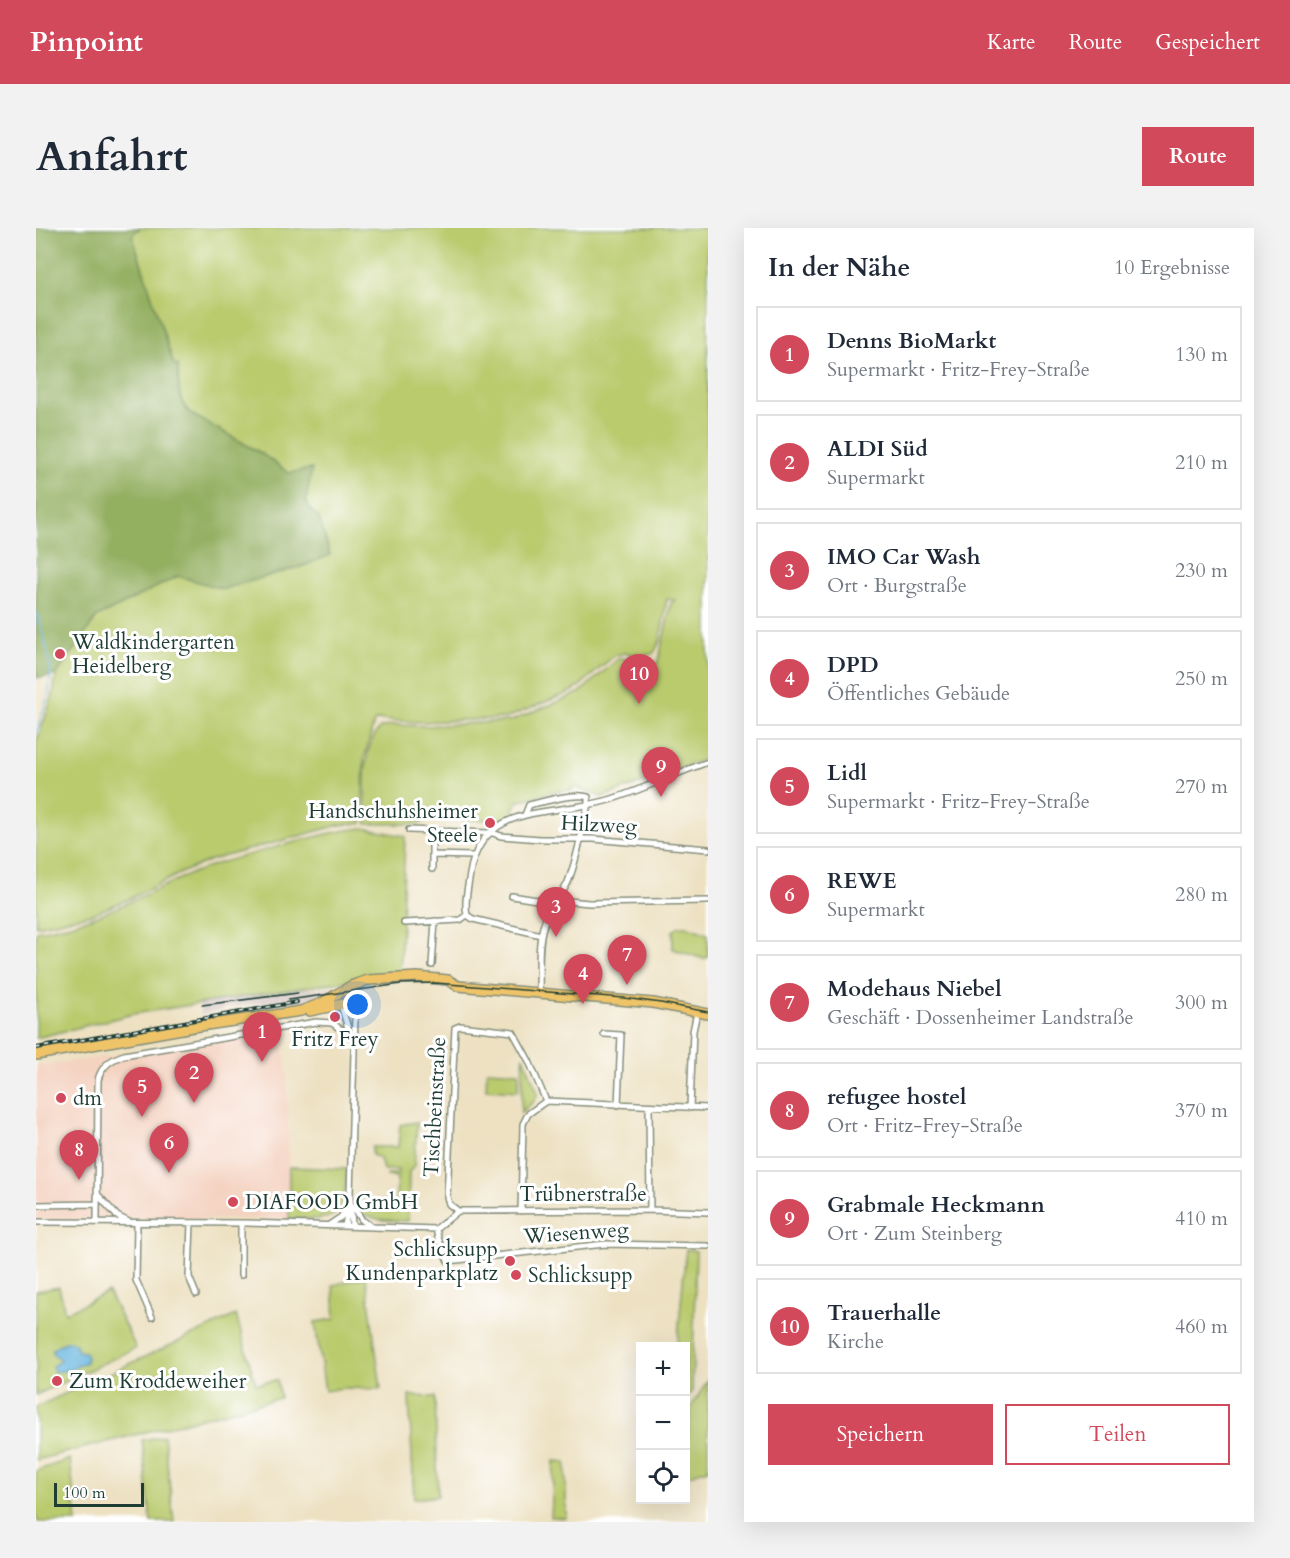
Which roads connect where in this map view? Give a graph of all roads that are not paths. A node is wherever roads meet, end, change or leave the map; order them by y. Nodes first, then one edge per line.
1 (708, 762) edge
2 (588, 804) junction
3 (525, 815) junction
4 (409, 830) dead end
5 (489, 832) junction
6 (432, 838) dead end
7 (580, 840) junction
8 (708, 849) edge
9 (432, 855) junction
10 (473, 856) junction
11 (432, 869) dead end
12 (512, 896) dead end
13 (708, 901) edge
14 (557, 902) junction
15 (467, 915) junction
16 (435, 921) junction
17 (404, 923) dead end
18 (541, 935) junction
19 (432, 964) dead end
20 (376, 979) junction
21 (539, 992) junction
22 (363, 1000) dead end
23 (326, 1001) junction
24 (344, 1005) junction
25 (301, 1011) junction
26 (708, 1014) edge
27 (355, 1016) junction
28 (696, 1017) dead end
29 (332, 1023) junction
30 (604, 1034) dead end
31 (350, 1036) junction
32 (353, 1052) junction
33 (36, 1055) edge
34 (546, 1101) junction
35 (618, 1105) junction
36 (648, 1107) junction
37 (690, 1108) junction
38 (708, 1108) edge
39 (97, 1194) junction
40 (97, 1204) junction
41 (36, 1205) edge
42 (350, 1205) junction
43 (650, 1210) junction
44 (458, 1211) junction
45 (521, 1211) junction
46 (708, 1212) edge
47 (36, 1222) edge
48 (97, 1222) junction
49 (133, 1222) junction
50 (191, 1223) junction
51 (241, 1223) junction
52 (329, 1225) junction
53 (348, 1226) junction
54 (372, 1227) junction
55 (436, 1229) junction
56 (708, 1246) edge
57 (242, 1275) dead end
58 (195, 1294) dead end
59 (152, 1317) dead end

1 - 2 street
2 - 3 street
2 - 3 street
2 - 7 street
3 - 5 street
4 - 5 street, Hilzweg
5 - 7 street, Hilzweg
5 - 10 street
6 - 9 street
7 - 8 street, Hilzweg
7 - 14 street
9 - 10 street
9 - 11 street
10 - 15 street
12 - 14 street
13 - 14 street
14 - 18 street
15 - 16 street
15 - 18 street
16 - 17 street
16 - 19 street
18 - 21 street
20 - 21 main road
20 - 23 main road
20 - 24 main road
21 - 26 main road
22 - 27 street
23 - 24 street
23 - 25 main road
24 - 25 main road
24 - 27 street
24 - 29 street
24 - 31 street
25 - 33 main road
27 - 32 street
28 - 37 street
29 - 31 street
29 - 39 street
30 - 35 street
31 - 32 street
32 - 42 street
34 - 35 street
34 - 44 street, Tischbeinstraße
34 - 45 street
35 - 36 street
36 - 37 street
36 - 43 street
37 - 38 street
39 - 40 street
39 - 49 street
40 - 41 street
40 - 48 street
42 - 52 street
42 - 53 street
42 - 54 street
43 - 45 street, Trübnerstraße
43 - 46 street, Trübnerstraße
44 - 45 street, Trübnerstraße
44 - 55 street
47 - 48 street
48 - 49 street
49 - 50 street
49 - 59 street
50 - 51 street
50 - 58 street
51 - 52 street
51 - 57 street
52 - 53 street
53 - 54 street
54 - 55 street
55 - 56 street, Wiesenweg

